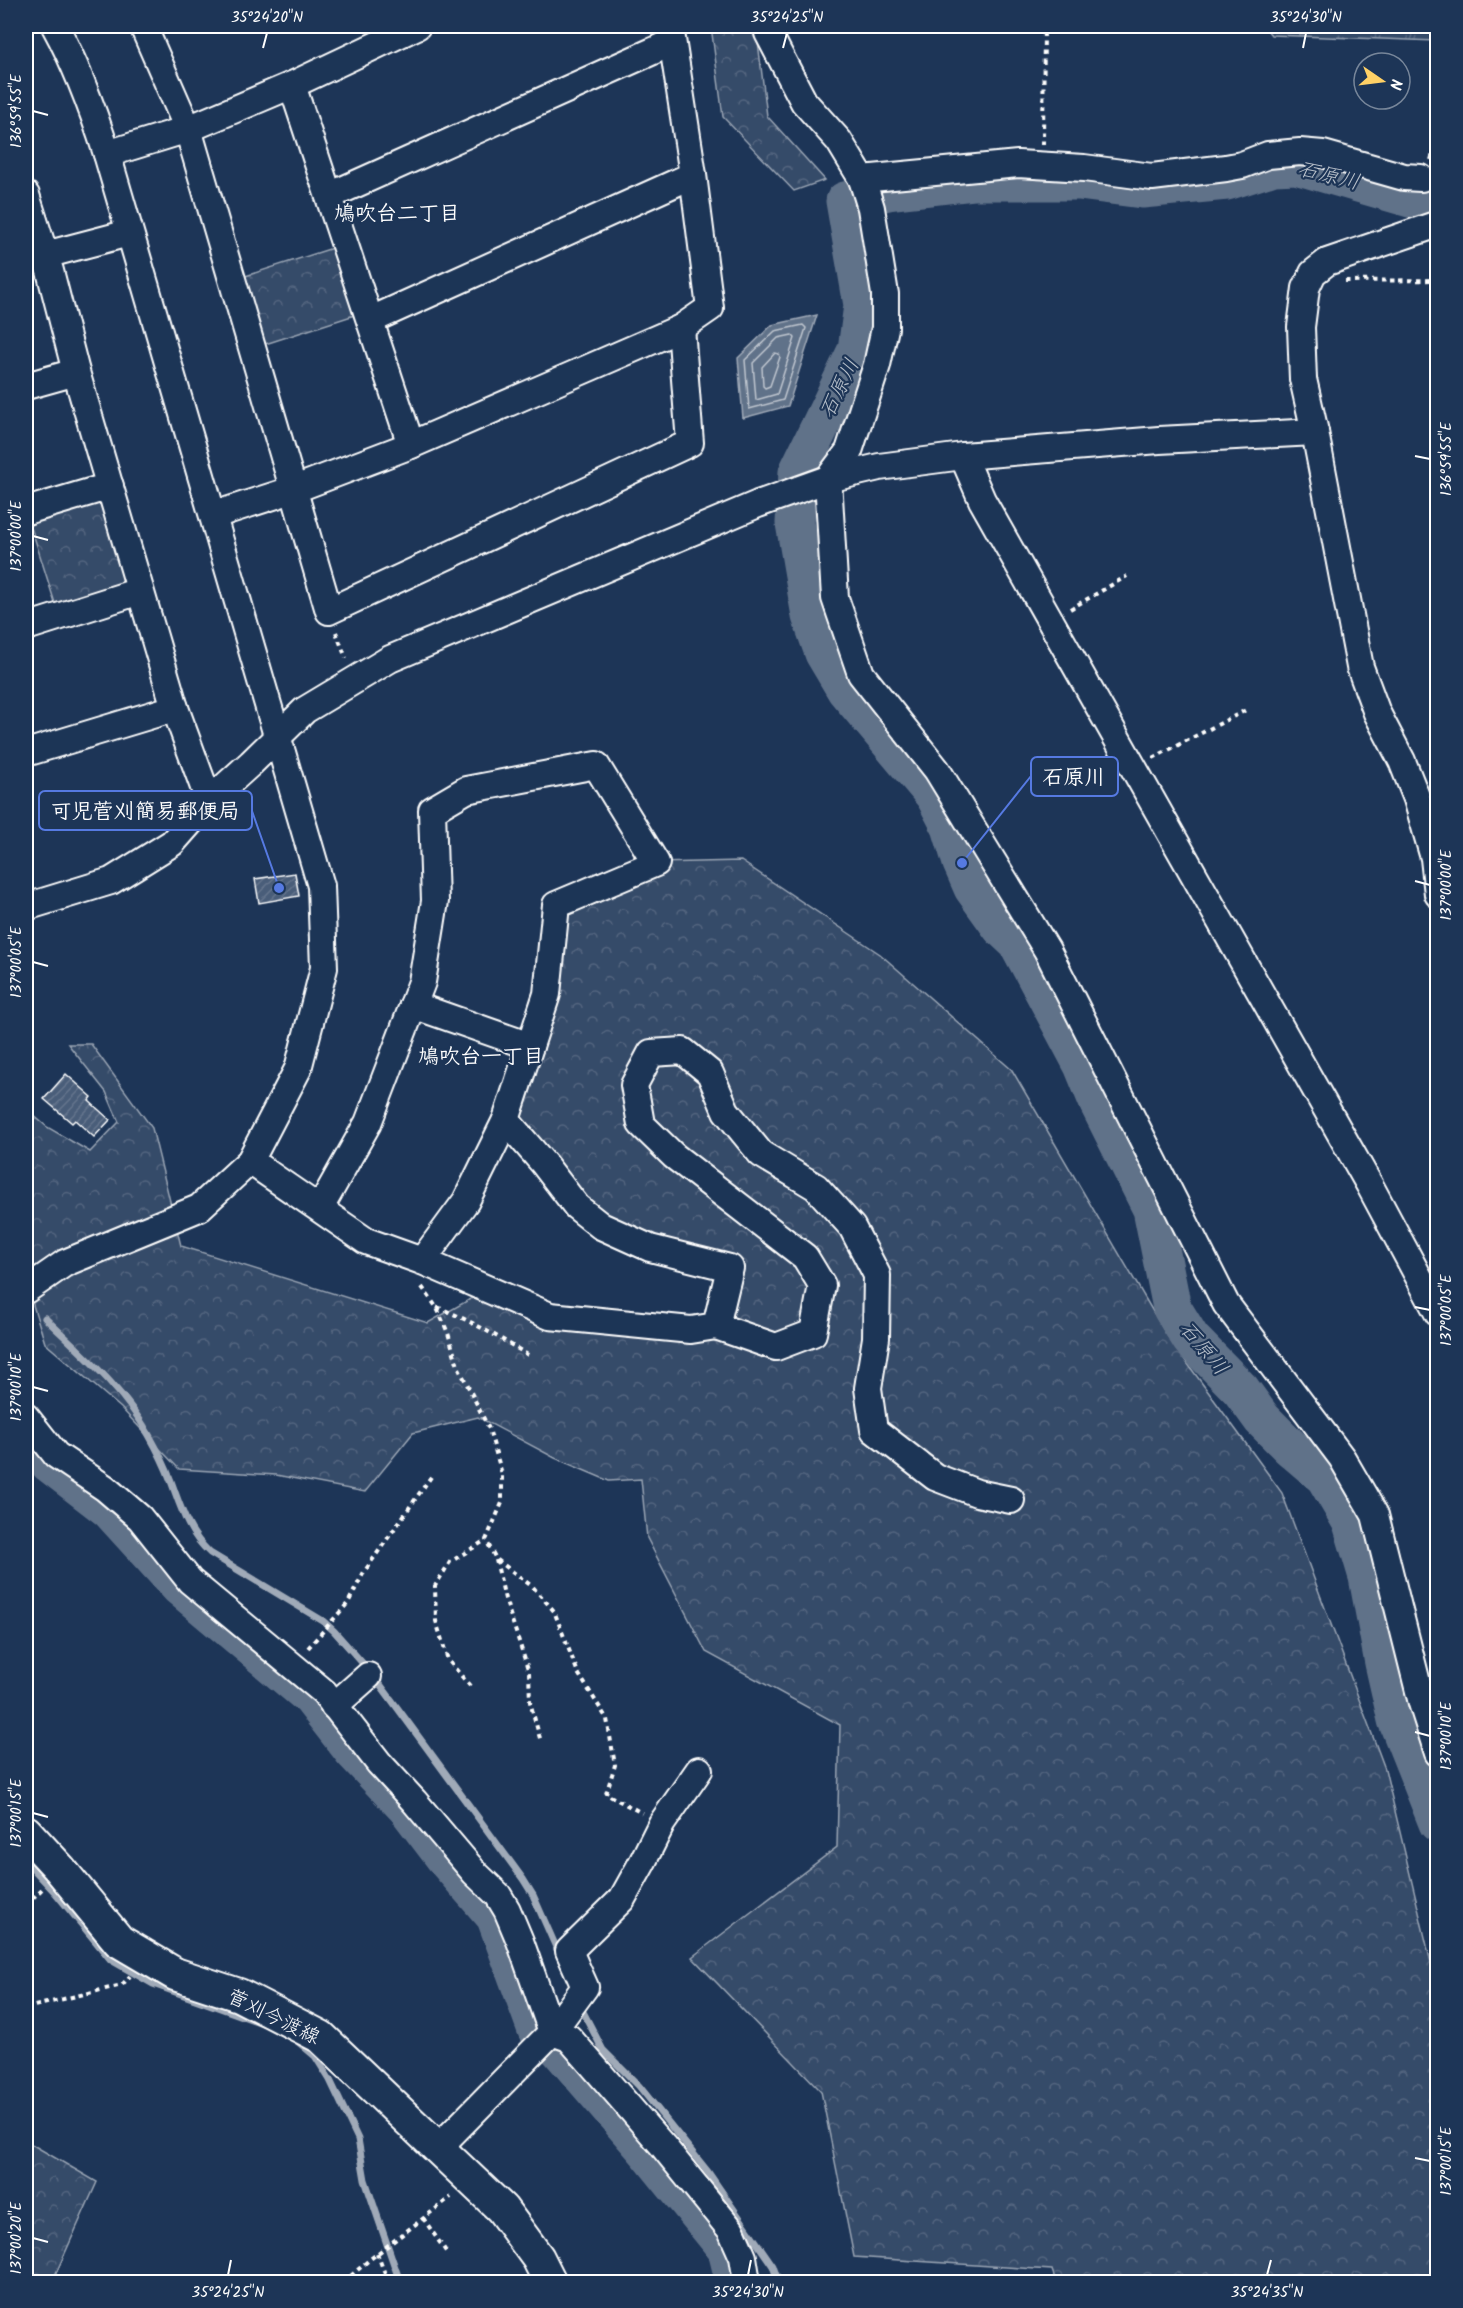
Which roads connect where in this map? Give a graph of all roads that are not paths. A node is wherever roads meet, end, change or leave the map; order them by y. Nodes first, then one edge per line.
1 (55, 26) edge
2 (143, 26) edge
3 (417, 26) edge
4 (768, 26) edge
5 (671, 34) edge
6 (292, 85) junction
7 (188, 129) junction
8 (107, 154) junction
9 (693, 175) junction
10 (862, 178) junction
11 (1421, 178) dead end
12 (26, 195) edge
13 (329, 196) junction
14 (1437, 224) edge
15 (129, 233) junction
16 (34, 257) edge
17 (371, 320) junction
18 (681, 328) junction
19 (76, 372) junction
20 (26, 386) edge
21 (1315, 432) junction
22 (411, 446) junction
23 (963, 456) junction
24 (828, 479) junction
25 (110, 486) junction
26 (295, 489) junction
27 (26, 511) edge
28 (214, 515) junction
29 (140, 591) junction
30 (26, 627) edge
31 (175, 708) junction
32 (276, 738) junction
33 (26, 753) edge
34 (209, 801) junction
35 (1437, 894) edge
36 (26, 907) edge
37 (412, 1005) junction
38 (530, 1046) junction
39 (506, 1120) junction
40 (249, 1161) junction
41 (320, 1208) junction
42 (422, 1261) junction
43 (26, 1290) edge
44 (1437, 1313) edge
45 (716, 1326) junction
46 (26, 1417) edge
47 (1011, 1500) dead end
48 (368, 1676) dead end
49 (334, 1706) junction
50 (1437, 1753) edge
51 (699, 1770) dead end
52 (26, 1832) edge
53 (552, 2032) junction
54 (437, 2149) junction
55 (550, 2283) edge
56 (747, 2283) edge

1 - 8 street
2 - 7 street
3 - 6 street
4 - 10 street
5 - 9 street
5 - 13 street
6 - 7 street
6 - 13 street
7 - 8 street
7 - 26 street
8 - 15 street
9 - 17 street
9 - 18 street
10 - 11 street
10 - 24 street
12 - 16 street
13 - 17 street
14 - 21 street
15 - 16 street
15 - 28 street
16 - 19 street
17 - 22 street
18 - 22 street
18 - 26 street
19 - 20 street
19 - 25 street
21 - 23 street
21 - 35 street
22 - 26 street
23 - 24 street
23 - 44 street
24 - 32 street
24 - 50 street
25 - 27 street
25 - 29 street
26 - 28 street
28 - 32 street
29 - 30 street
29 - 31 street
31 - 33 street
31 - 34 street
32 - 34 street
32 - 40 street
34 - 36 street
37 - 38 street
37 - 38 street
37 - 41 street
38 - 39 street
39 - 42 street
39 - 45 street
40 - 41 street
40 - 43 street
41 - 42 street
42 - 45 street
45 - 47 street
46 - 49 street
48 - 49 street
49 - 53 street
51 - 53 street
52 - 54 main road, 菅刈今渡線
53 - 54 street
53 - 56 street
54 - 55 main road, 菅刈今渡線

